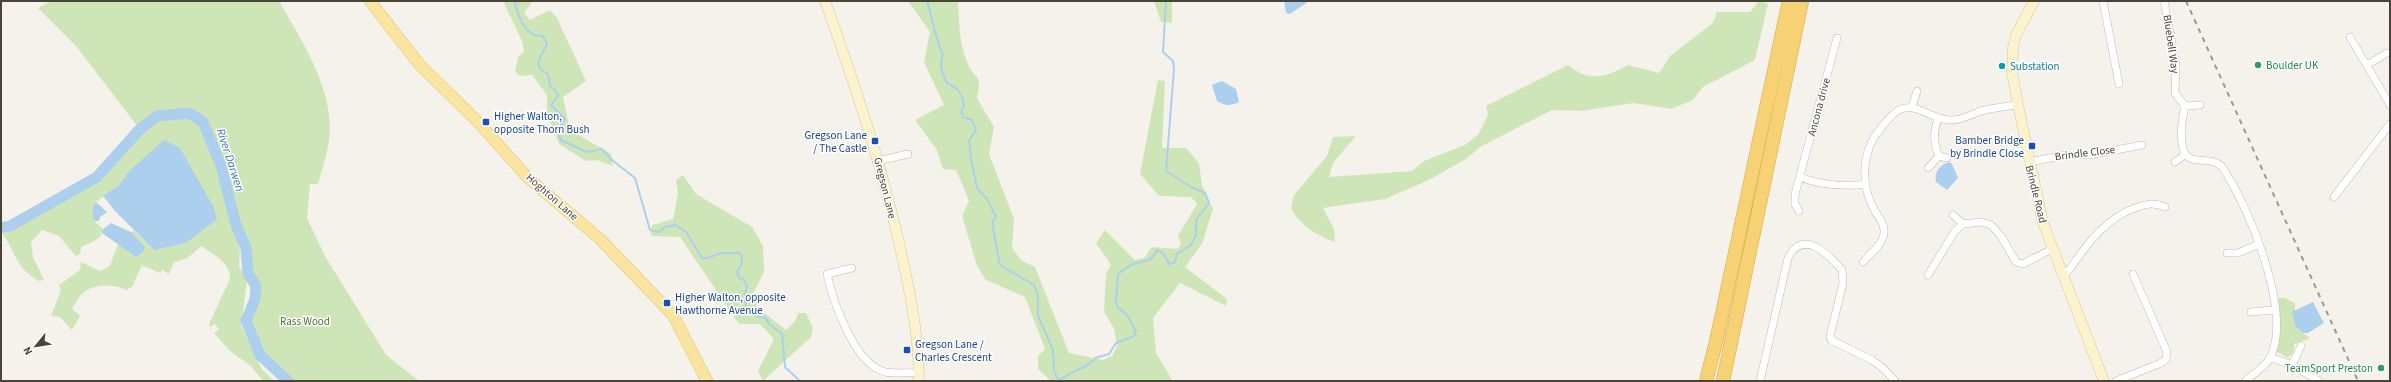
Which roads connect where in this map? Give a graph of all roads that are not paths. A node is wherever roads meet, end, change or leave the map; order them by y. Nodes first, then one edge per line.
1 (370, 1) edge
2 (825, 1) edge
3 (1789, 1) edge
4 (1802, 1) edge
5 (2034, 1) edge
6 (2103, 1) edge
7 (2164, 1) edge
8 (2350, 37) dead end
9 (1837, 38) dead end
10 (2387, 53) dead end
11 (2367, 65) junction
12 (2119, 84) dead end
13 (1917, 91) dead end
14 (2018, 105) junction
15 (2200, 105) dead end
16 (2390, 105) edge
17 (2185, 106) junction
18 (1912, 107) junction
19 (1938, 118) junction
20 (2390, 124) edge
21 (2142, 145) dead end
22 (908, 154) dead end
23 (2185, 155) junction
24 (1939, 156) junction
25 (1947, 158) dead end
26 (878, 161) junction
27 (2028, 162) junction
28 (2175, 162) dead end
29 (1928, 168) dead end
30 (1800, 177) junction
31 (1866, 184) junction
32 (2334, 197) dead end
33 (2165, 207) dead end
34 (1799, 211) dead end
35 (1953, 215) dead end
36 (1963, 224) junction
37 (2259, 244) junction
38 (2052, 249) junction
39 (2227, 253) dead end
40 (1863, 262) dead end
41 (852, 268) dead end
42 (2133, 274) dead end
43 (1928, 275) dead end
44 (2063, 278) junction
45 (2274, 310) junction
46 (2251, 312) dead end
47 (2301, 346) dead end
48 (2270, 357) junction
49 (2292, 365) junction
50 (919, 377) edge
51 (703, 380) edge
52 (1706, 381) edge
53 (1723, 381) edge
54 (1760, 381) edge
55 (1895, 381) edge
56 (2104, 381) edge
57 (2116, 381) edge
58 (2245, 381) edge
59 (2319, 381) edge

1 - 51 main road, Hoghton Lane
2 - 26 street, Gregson Lane
3 - 52 highway
4 - 53 highway
5 - 14 street, Brindle Road
6 - 12 street
7 - 17 street, Bluebell Way
8 - 11 street
9 - 30 street, Ancona drive
10 - 11 street
11 - 16 street
13 - 18 street
14 - 19 street
14 - 27 street, Brindle Road
15 - 17 street
17 - 23 street
18 - 19 street
18 - 31 street
19 - 24 street
20 - 32 street
21 - 27 street, Brindle Close
22 - 26 street
23 - 28 street
23 - 37 street
24 - 25 street
24 - 29 street
26 - 50 street, Gregson Lane
27 - 38 street, Brindle Road
30 - 31 street
30 - 34 street, Ancona drive
31 - 40 street
33 - 44 street
35 - 36 street
36 - 38 street
36 - 43 street
37 - 39 street
37 - 45 street
38 - 44 street, Brindle Road
41 - 50 street
42 - 57 street
44 - 56 street, Brindle Road
45 - 46 street
45 - 48 street
47 - 49 street
48 - 49 street
48 - 58 street
49 - 59 street
54 - 55 street

